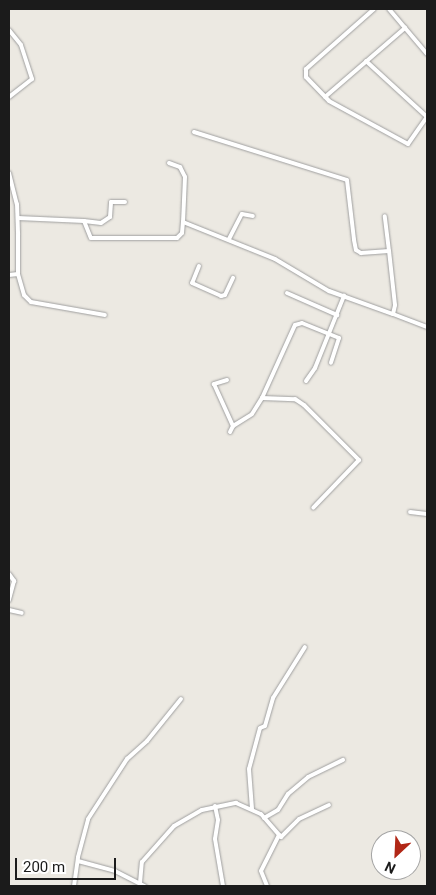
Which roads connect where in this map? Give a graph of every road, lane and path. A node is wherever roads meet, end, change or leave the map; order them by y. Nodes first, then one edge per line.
1 (374, 9) edge
2 (389, 9) edge
3 (405, 28) junction
4 (9, 30) edge
5 (427, 54) edge
6 (366, 61) junction
7 (325, 97) junction
8 (9, 98) edge
9 (427, 116) edge
10 (194, 132) dead end
11 (169, 163) dead end
12 (9, 173) edge
13 (125, 202) dead end
14 (253, 216) dead end
15 (385, 216) dead end
16 (18, 218) junction
17 (84, 221) junction
18 (183, 222) junction
19 (229, 239) junction
20 (389, 251) junction
21 (199, 266) dead end
22 (18, 274) junction
23 (9, 275) edge
24 (233, 278) dead end
25 (287, 294) dead end
26 (344, 296) junction
27 (393, 314) junction
28 (105, 315) dead end
29 (337, 315) junction
30 (427, 327) edge
31 (329, 333) junction
32 (331, 363) dead end
33 (227, 380) dead end
34 (306, 381) dead end
35 (262, 398) junction
36 (233, 426) junction
37 (230, 432) dead end
38 (313, 508) dead end
39 (410, 512) dead end
40 (427, 514) edge
41 (9, 574) edge
42 (9, 600) edge
43 (9, 610) edge
44 (22, 613) dead end
45 (305, 647) dead end
46 (181, 698) dead end
47 (343, 760) dead end
48 (329, 805) dead end
49 (215, 806) junction
50 (252, 809) junction
51 (264, 818) junction
52 (279, 835) junction
53 (78, 861) junction
54 (140, 883) junction
55 (74, 886) edge
56 (145, 886) edge
57 (223, 886) edge
58 (267, 886) edge

1 - 7 street
2 - 3 street
3 - 5 street
3 - 6 street
4 - 8 street
6 - 7 street
6 - 9 street
7 - 9 street
10 - 20 street
11 - 18 street
12 - 16 street
13 - 17 street
14 - 19 street
15 - 20 street
16 - 17 street
16 - 22 street
17 - 18 street
18 - 19 street
19 - 26 street
20 - 27 street
21 - 24 street
22 - 23 street
22 - 28 street
25 - 29 street
26 - 27 street
26 - 29 street
27 - 30 street
29 - 31 street
31 - 32 street
31 - 34 street
31 - 35 street
33 - 36 street
35 - 36 street
35 - 38 street
36 - 37 street
39 - 40 street
41 - 42 street
43 - 44 street
45 - 50 street
46 - 53 street
47 - 51 street
48 - 52 street
49 - 50 street
49 - 54 street
49 - 57 street
50 - 51 street
51 - 52 street
52 - 58 street
53 - 54 street
53 - 55 street
54 - 56 street

